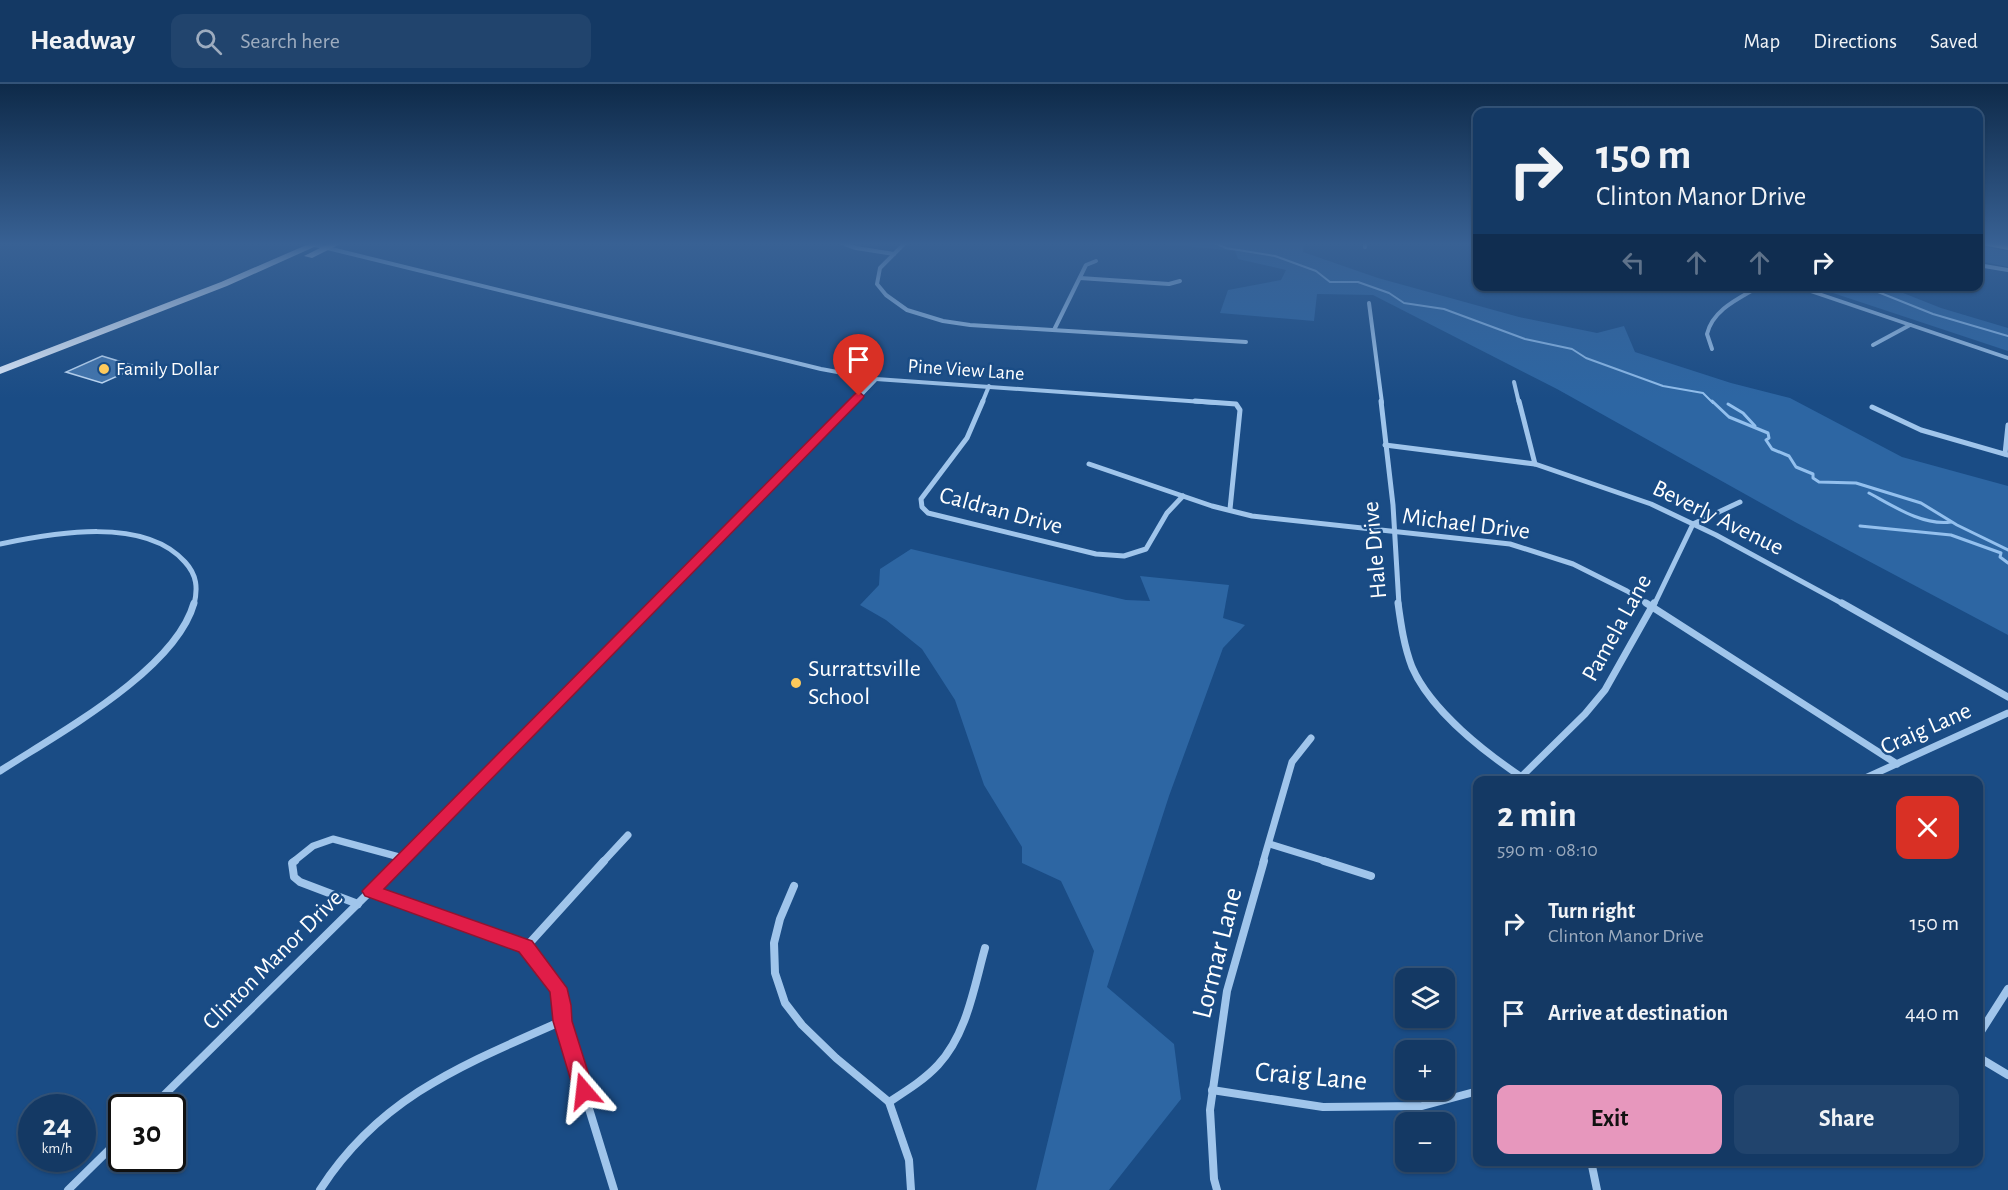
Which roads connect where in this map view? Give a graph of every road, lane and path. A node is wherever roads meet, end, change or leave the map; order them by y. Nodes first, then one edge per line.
1 (197, 295) edge
2 (522, 295) edge
3 (884, 295) edge
4 (1072, 295) edge
5 (1747, 295) edge
6 (1819, 295) edge
7 (1369, 303) dead end
8 (1910, 325) junction
9 (1054, 330) junction
10 (1246, 342) dead end
11 (1873, 345) dead end
12 (1712, 349) dead end
13 (2008, 358) edge
14 (0, 371) edge
15 (876, 379) junction
16 (1514, 382) dead end
17 (989, 386) junction
18 (1872, 407) dead end
19 (2008, 425) edge
20 (1385, 445) junction
21 (2006, 454) edge
22 (1089, 464) dead end
23 (1535, 465) junction
24 (1183, 496) junction
25 (1740, 501) dead end
26 (1230, 509) junction
27 (1693, 524) junction
28 (1395, 533) junction
29 (0, 544) edge
30 (1652, 608) junction
31 (2008, 697) edge
32 (2008, 713) edge
33 (1311, 738) dead end
34 (1898, 764) junction
35 (0, 771) edge
36 (1522, 776) edge
37 (1526, 776) edge
38 (1870, 776) edge
39 (628, 836) dead end
40 (1270, 844) junction
41 (403, 858) junction
42 (1371, 876) dead end
43 (794, 886) dead end
44 (371, 891) junction
45 (358, 904) junction
46 (526, 947) junction
47 (985, 948) dead end
48 (2008, 989) edge
49 (562, 1021) junction
50 (1983, 1030) edge
51 (1983, 1060) edge
52 (2008, 1075) edge
53 (1212, 1090) junction
54 (1473, 1091) edge
55 (165, 1094) edge
56 (889, 1102) junction
57 (108, 1151) edge
58 (1592, 1166) edge
59 (68, 1190) edge
60 (320, 1190) edge
61 (614, 1190) edge
62 (911, 1190) edge
63 (1217, 1190) edge
64 (1597, 1190) edge

1 - 14 main road
2 - 15 street, Pine View Lane
3 - 9 street
4 - 9 street
5 - 12 street
6 - 8 street
7 - 20 street, Hale Drive
8 - 11 street
8 - 13 street
9 - 10 street
15 - 17 street, Pine View Lane
15 - 41 street, Clinton Manor Drive
16 - 23 street
17 - 24 street, Caldran Drive
17 - 26 street, Pine View Lane
18 - 21 street
19 - 21 street
20 - 23 street, Beverly Avenue
20 - 28 street, Hale Drive
22 - 24 street, Michael Drive
23 - 27 street, Beverly Avenue
24 - 26 street, Michael Drive
25 - 27 street
26 - 28 street, Michael Drive
27 - 30 street, Pamela Lane
27 - 31 street, Beverly Avenue
28 - 30 street, Michael Drive
28 - 36 street, Hale Drive
29 - 35 street
30 - 34 street, Michael Drive
30 - 37 street, Pamela Lane
32 - 34 street, Craig Lane
33 - 40 street, Lormar Lane
34 - 38 street, Craig Lane
39 - 46 street
40 - 42 street
40 - 53 street, Lormar Lane
41 - 44 street, Clinton Manor Drive
41 - 45 street
43 - 56 street
44 - 45 street, Clinton Manor Drive
44 - 46 street
45 - 55 street, Clinton Manor Drive
46 - 49 street
47 - 56 street
48 - 50 street
49 - 60 street
49 - 61 street
51 - 52 street
53 - 54 street, Craig Lane
53 - 63 street, Lormar Lane
56 - 62 street
57 - 59 street
58 - 64 street

